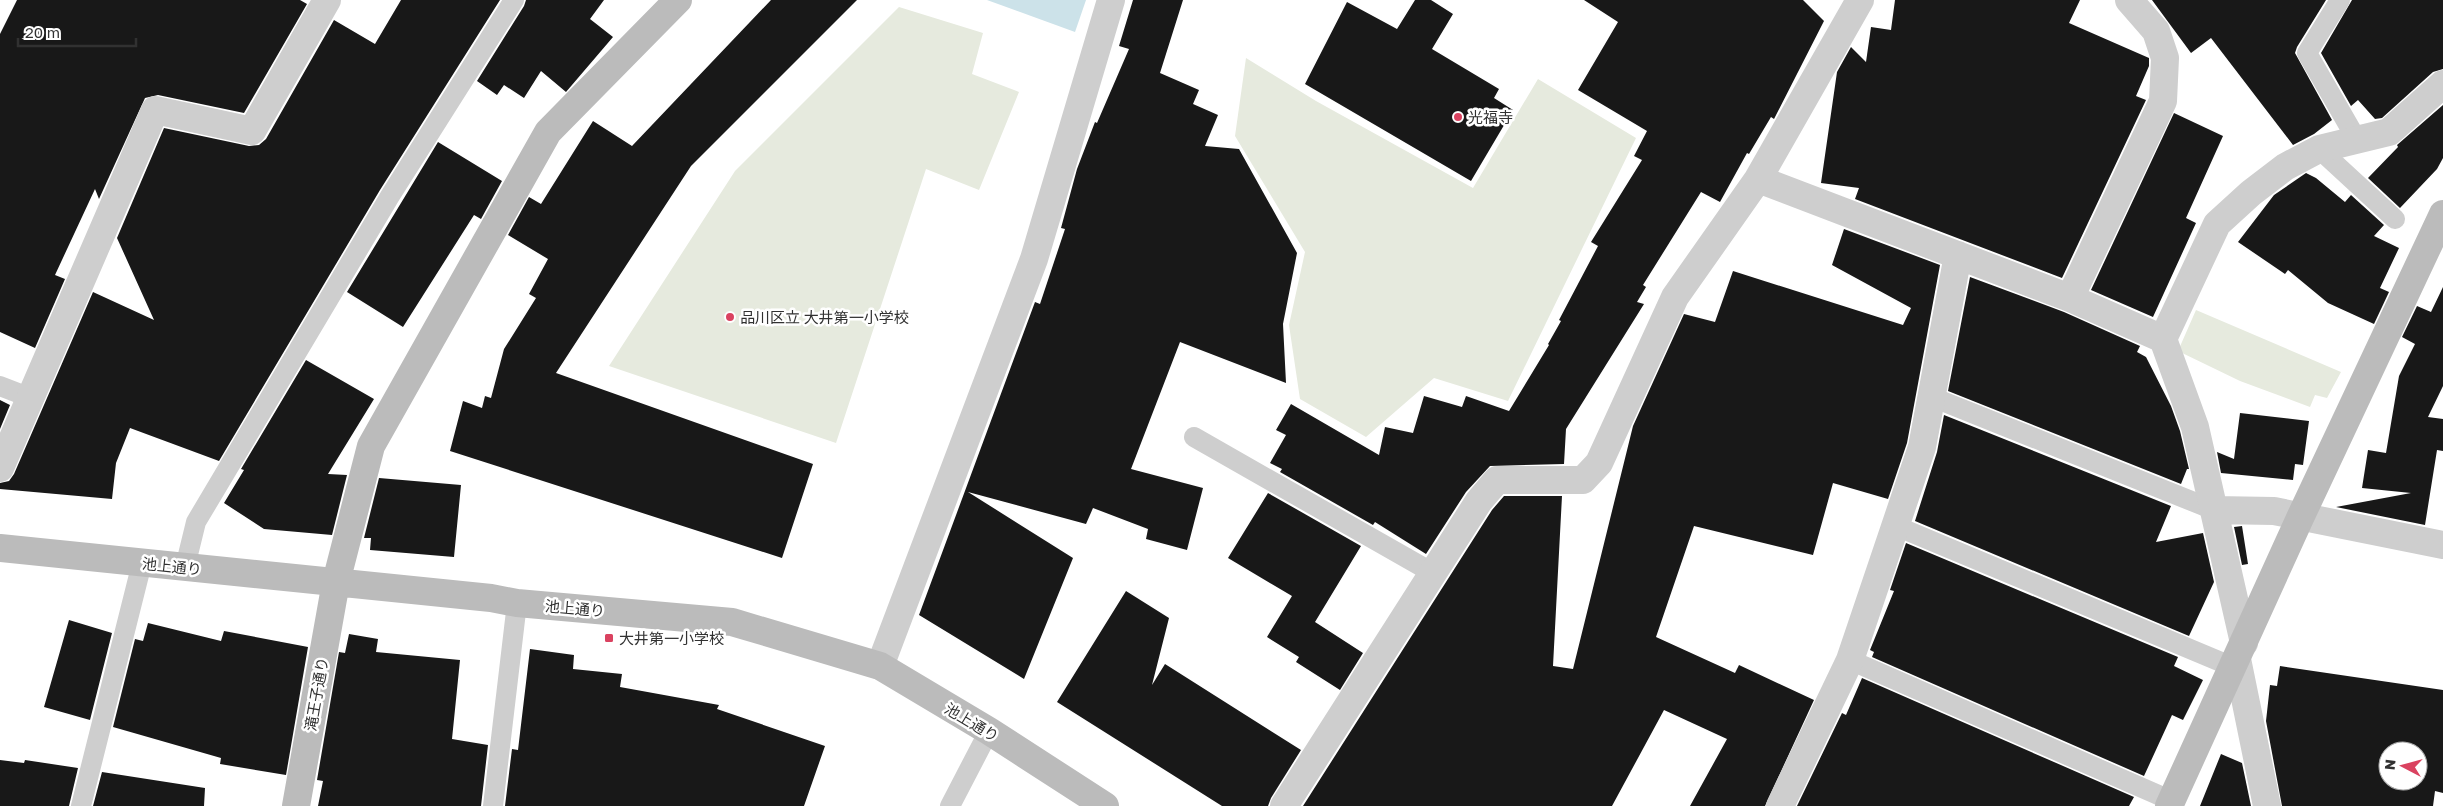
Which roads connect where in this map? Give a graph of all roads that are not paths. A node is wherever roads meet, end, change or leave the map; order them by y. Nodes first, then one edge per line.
1 (327, 0) edge
2 (514, 0) edge
3 (678, 0) edge
4 (1111, 0) edge
5 (2129, 0) edge
6 (2340, 0) edge
7 (1852, 3) edge
8 (2443, 84) edge
9 (2357, 140) junction
10 (2319, 149) junction
11 (1758, 179) junction
12 (2443, 214) edge
13 (2395, 219) dead end
14 (1958, 255) junction
15 (2070, 298) junction
16 (2163, 339) junction
17 (0, 386) edge
18 (1932, 397) junction
19 (31, 398) junction
20 (1194, 438) dead end
21 (0, 468) edge
22 (2214, 510) junction
23 (2300, 518) junction
24 (1896, 526) junction
25 (2443, 545) edge
26 (0, 548) edge
27 (142, 563) junction
28 (185, 567) junction
29 (1433, 573) junction
30 (336, 582) junction
31 (517, 603) junction
32 (2238, 657) junction
33 (1850, 660) junction
34 (880, 666) junction
35 (988, 731) junction
36 (2171, 803) edge
37 (81, 806) edge
38 (296, 806) edge
39 (493, 806) edge
40 (950, 806) edge
41 (1105, 806) edge
42 (1284, 806) edge
43 (1780, 806) edge
44 (2267, 806) edge

1 - 19 street
2 - 28 lane
3 - 30 street, 滝王子通り
4 - 34 street
5 - 15 street
6 - 9 lane
7 - 11 street
8 - 9 street
9 - 10 street
10 - 13 lane
10 - 16 street
11 - 14 street
11 - 29 street
12 - 23 street
14 - 15 street
14 - 18 street
15 - 16 street
16 - 22 street
17 - 19 lane
18 - 22 lane
18 - 24 street
19 - 21 street
20 - 29 lane
22 - 23 street
22 - 32 street
23 - 25 street
23 - 32 street
24 - 32 lane
24 - 33 street
26 - 27 street, 池上通り
27 - 28 street, 池上通り
27 - 37 lane
28 - 30 street, 池上通り
29 - 42 street
30 - 31 street, 池上通り
30 - 38 street, 滝王子通り
31 - 34 street, 池上通り
31 - 39 lane
32 - 36 street
32 - 44 street
33 - 36 lane
33 - 43 street
34 - 35 street, 池上通り
35 - 40 lane
35 - 41 street, 池上通り

